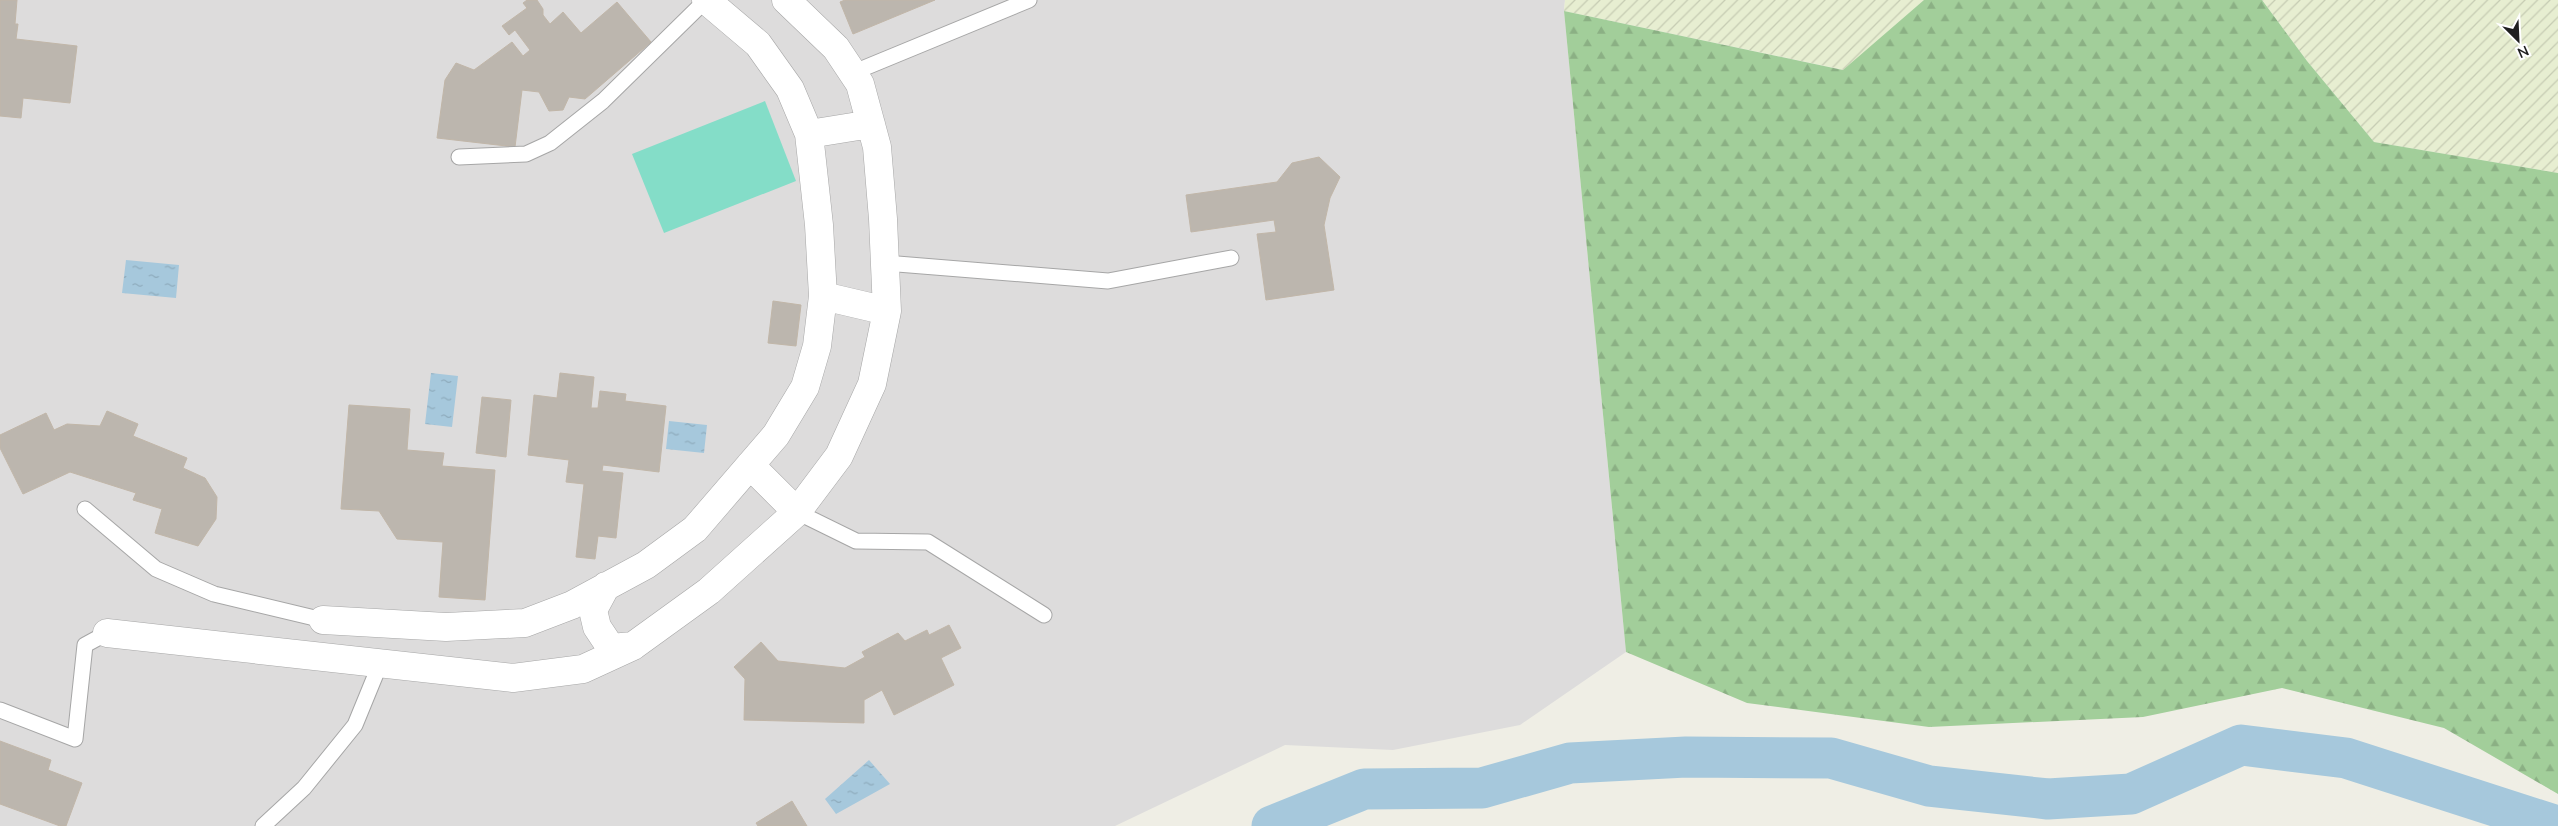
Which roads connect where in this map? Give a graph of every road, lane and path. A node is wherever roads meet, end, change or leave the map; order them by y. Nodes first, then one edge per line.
1 (706, 0) edge
2 (786, 0) edge
3 (1029, 0) edge
4 (852, 73) junction
5 (871, 124) junction
6 (809, 134) junction
7 (459, 157) dead end
8 (1231, 258) dead end
9 (885, 263) junction
10 (823, 296) junction
11 (887, 311) junction
12 (750, 465) junction
13 (85, 509) dead end
14 (797, 512) junction
15 (606, 586) junction
16 (1044, 615) dead end
17 (323, 620) joint
18 (370, 623) junction
19 (107, 633) joint
20 (633, 646) junction
21 (373, 663) junction
22 (0, 710) edge
23 (263, 826) edge

1 - 6 street
1 - 7 lane
2 - 4 street
3 - 4 lane
4 - 5 street
5 - 6 street
5 - 9 street
6 - 10 street
8 - 9 lane
9 - 11 street
10 - 11 street
10 - 12 street
11 - 14 street
12 - 14 street
12 - 15 street
13 - 17 lane
14 - 16 lane
14 - 20 street
15 - 18 street
15 - 20 street
17 - 18 street
18 - 21 street
19 - 21 street
19 - 22 lane
20 - 21 street
21 - 23 lane

